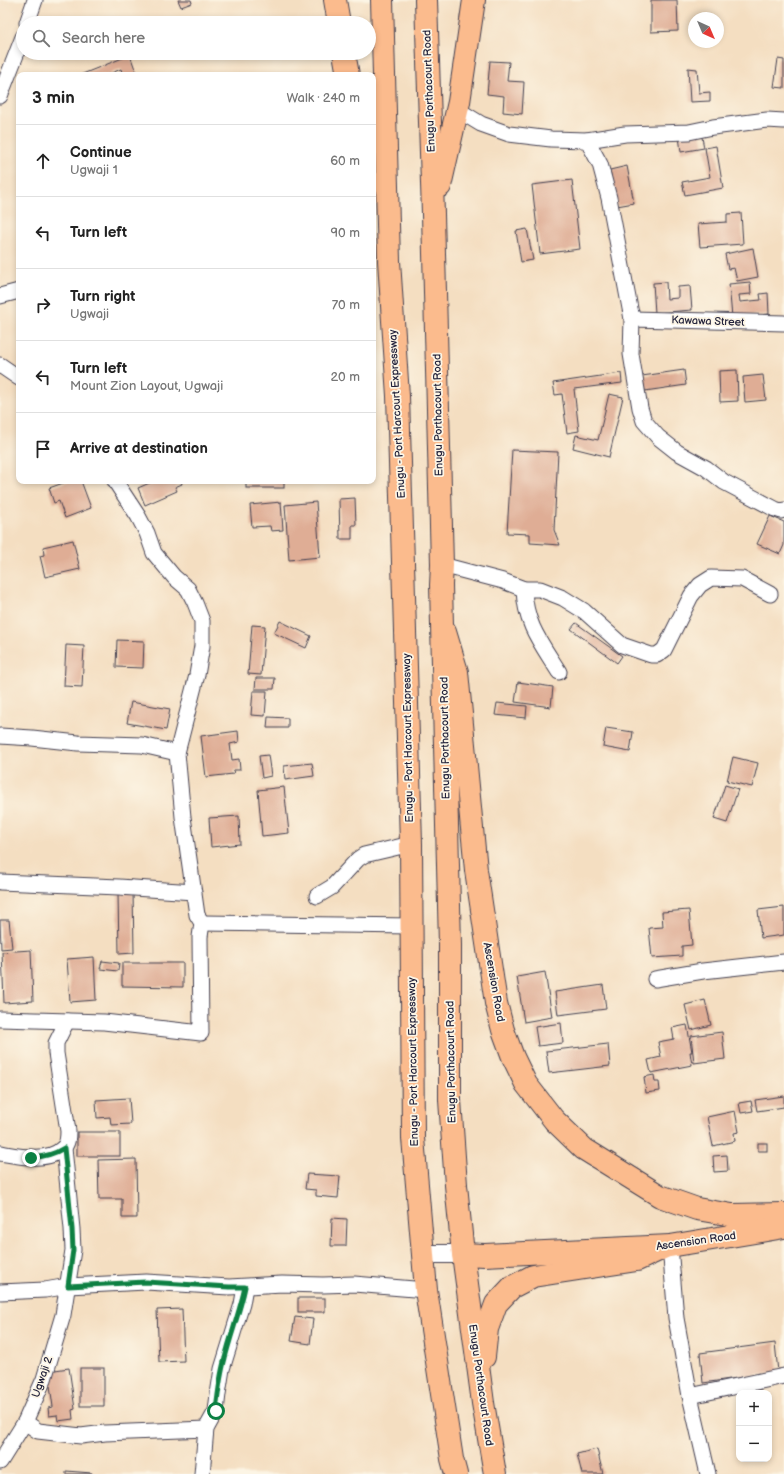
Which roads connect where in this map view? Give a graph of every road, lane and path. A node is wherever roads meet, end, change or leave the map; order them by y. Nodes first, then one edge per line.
1 (35, 0) edge
2 (335, 0) edge
3 (382, 0) edge
4 (426, 0) edge
5 (474, 0) edge
6 (30, 16) edge
7 (338, 16) edge
8 (16, 54) edge
9 (345, 60) edge
10 (347, 72) edge
11 (0, 96) edge
12 (458, 110) junction
13 (784, 121) edge
14 (587, 140) junction
15 (433, 214) junction
16 (376, 234) edge
17 (389, 261) junction
18 (16, 292) edge
19 (0, 296) edge
20 (632, 319) junction
21 (784, 323) edge
22 (0, 365) edge
23 (16, 376) edge
24 (116, 484) edge
25 (784, 510) edge
26 (442, 565) junction
27 (524, 589) junction
28 (770, 594) dead end
29 (442, 623) junction
30 (559, 672) dead end
31 (0, 736) edge
32 (177, 753) junction
33 (411, 844) junction
34 (0, 882) edge
35 (194, 892) junction
36 (317, 896) dead end
37 (202, 923) junction
38 (411, 926) junction
39 (784, 962) edge
40 (655, 979) dead end
41 (0, 1019) edge
42 (67, 1021) junction
43 (64, 1148) junction
44 (0, 1153) edge
45 (784, 1214) edge
46 (784, 1227) edge
47 (668, 1246) junction
48 (422, 1254) junction
49 (463, 1254) junction
50 (68, 1286) junction
51 (245, 1287) junction
52 (426, 1290) junction
53 (0, 1292) edge
54 (784, 1376) edge
55 (480, 1388) junction
56 (690, 1396) junction
57 (25, 1422) junction
58 (206, 1429) junction
59 (0, 1462) edge
60 (202, 1474) edge
61 (456, 1474) edge
62 (496, 1474) edge
63 (708, 1474) edge

1 - 6 street
2 - 7 main road
3 - 17 main road, Enugu - Port Harcourt Expressway
4 - 15 main road, Enugu Porthacourt Road
5 - 12 main road
8 - 11 street
9 - 10 main road
12 - 14 street
12 - 15 main road
13 - 14 street
14 - 20 street
15 - 26 main road, Enugu Porthacourt Road
16 - 17 main road
17 - 33 main road, Enugu - Port Harcourt Expressway
18 - 19 street
20 - 21 street, Kawawa Street
20 - 25 street
22 - 23 street
24 - 32 street
26 - 27 street
26 - 29 main road, Enugu Porthacourt Road
27 - 28 street
27 - 30 street
29 - 45 main road, Ascension Road
29 - 49 main road, Enugu Porthacourt Road
31 - 32 street
32 - 35 street
33 - 36 street
33 - 38 main road, Enugu - Port Harcourt Expressway
34 - 35 street
35 - 37 street
37 - 38 street
37 - 42 street
38 - 48 main road, Enugu - Port Harcourt Expressway
39 - 40 street
41 - 42 street
42 - 43 street, Ugwaji 2
43 - 44 street
43 - 50 street, Ugwaji 2
46 - 47 main road, Ascension Road
47 - 49 main road, Ascension Road
47 - 55 main road
47 - 56 street
48 - 49 street
48 - 52 main road, Enugu - Port Harcourt Expressway
49 - 55 main road, Enugu Porthacourt Road
50 - 51 street
50 - 53 street
50 - 57 street, Ugwaji 2
51 - 52 street
51 - 58 street
52 - 61 main road, Enugu - Port Harcourt Expressway
54 - 56 street
55 - 62 main road, Enugu Porthacourt Road
56 - 63 street
57 - 58 street
57 - 59 street, Ugwaji 2
58 - 60 street

